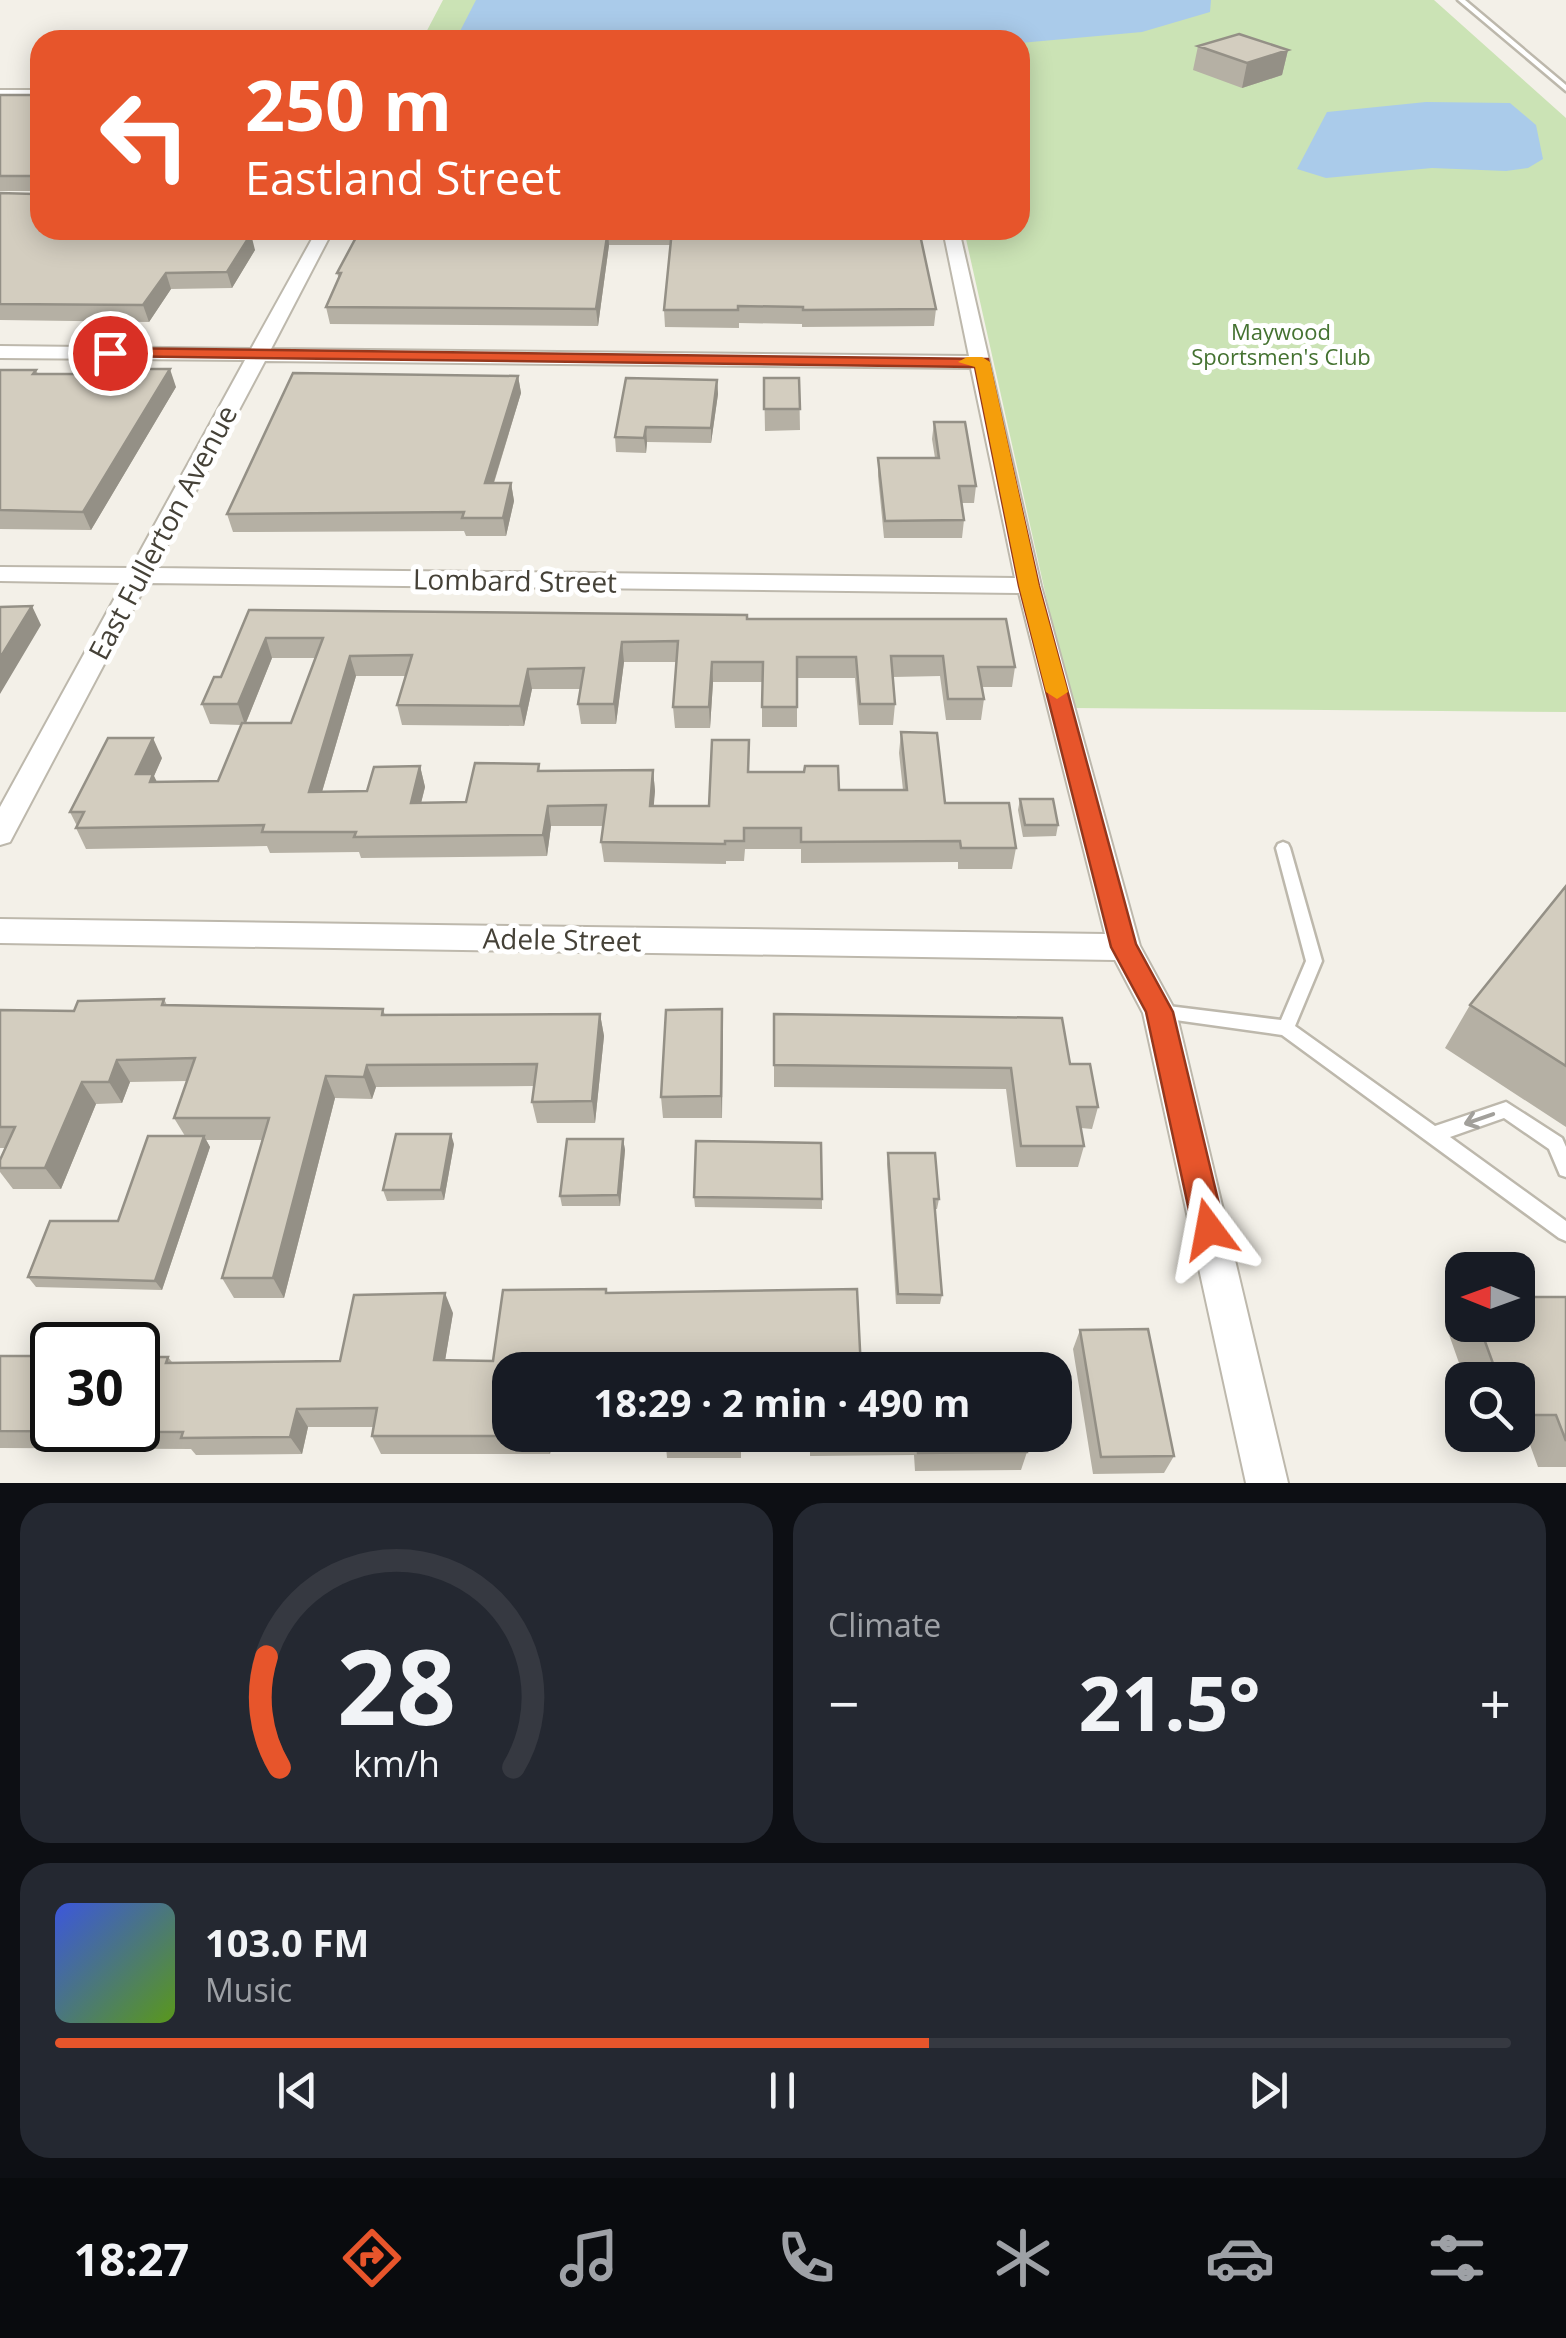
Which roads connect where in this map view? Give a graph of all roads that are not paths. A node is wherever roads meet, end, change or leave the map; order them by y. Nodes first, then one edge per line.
1 (1461, 0) edge
2 (1566, 90) edge
3 (0, 94) edge
4 (30, 94) edge
5 (320, 240) edge
6 (952, 240) edge
7 (0, 352) edge
8 (258, 354) junction
9 (982, 362) junction
10 (0, 574) edge
11 (139, 575) junction
12 (1029, 586) junction
13 (0, 834) edge
14 (1283, 848) dead end
15 (0, 931) edge
16 (1124, 947) junction
17 (1159, 1012) junction
18 (1286, 1028) junction
19 (1436, 1134) junction
20 (1566, 1170) edge
21 (1566, 1232) edge
22 (1267, 1483) edge

1 - 2 lane
3 - 4 street
5 - 8 street, East Fullerton Avenue
6 - 9 street
7 - 8 street
8 - 9 street
8 - 11 street, East Fullerton Avenue
9 - 12 street
10 - 11 street, Lombard Street
11 - 12 street, Lombard Street
11 - 13 street, East Fullerton Avenue
12 - 16 street
14 - 18 lane
15 - 16 street, Adele Street
16 - 17 street
17 - 18 lane
17 - 22 street
18 - 19 lane
20 -> 19 lane
19 - 21 lane

